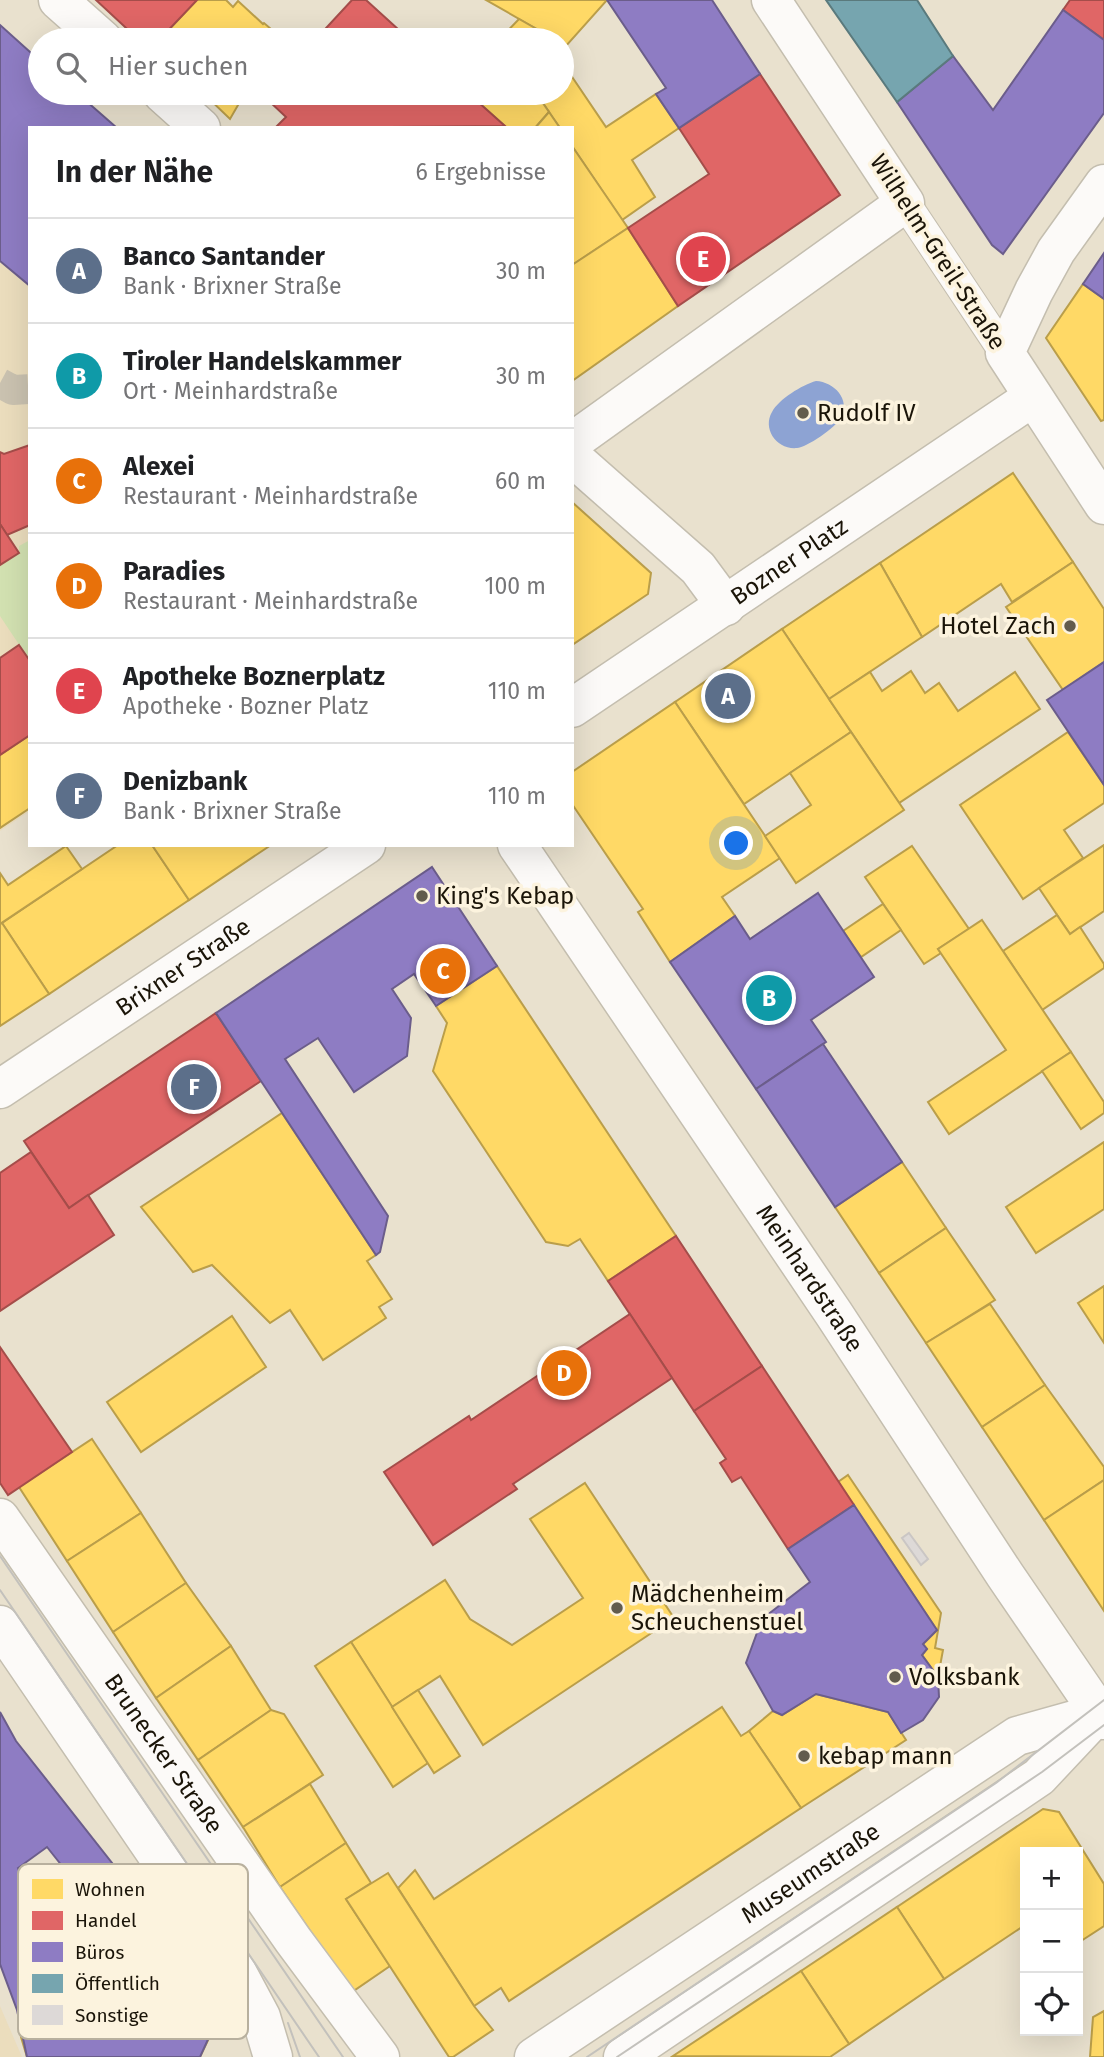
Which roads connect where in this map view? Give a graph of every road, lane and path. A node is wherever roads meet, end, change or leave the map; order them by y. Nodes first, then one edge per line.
1 (58, 0) edge
2 (771, 0) edge
3 (90, 28) edge
4 (175, 105) edge
5 (199, 126) edge
6 (1104, 184) edge
7 (905, 203) junction
8 (1004, 354) junction
9 (1033, 397) junction
10 (574, 441) edge
11 (574, 459) edge
12 (1104, 505) edge
13 (726, 606) junction
14 (574, 707) edge
15 (363, 847) edge
16 (518, 847) edge
17 (0, 1089) edge
18 (0, 1518) edge
19 (0, 1625) edge
20 (1103, 1714) edge
21 (163, 1864) edge
22 (240, 1864) edge
23 (248, 1875) edge
24 (248, 1993) edge
25 (273, 2057) edge
26 (380, 2057) edge
27 (534, 2057) edge
28 (623, 2057) edge

1 - 3 street
2 - 7 street, Wilhelm-Greil-Straße
4 - 5 street
6 - 8 street
7 - 8 street, Wilhelm-Greil-Straße
7 - 10 street
8 - 9 street, Wilhelm-Greil-Straße
9 - 12 street, Wilhelm-Greil-Straße
9 - 13 street, Bozner Platz
11 - 13 street, Bozner Platz
13 - 14 street
15 - 17 street, Brixner Straße
16 - 20 street, Meinhardstraße
18 - 22 street, Brunecker Straße
19 - 21 street
20 - 27 street, Museumstraße
20 - 28 street, Museumstraße
23 - 26 street, Brunecker Straße
24 - 25 street

